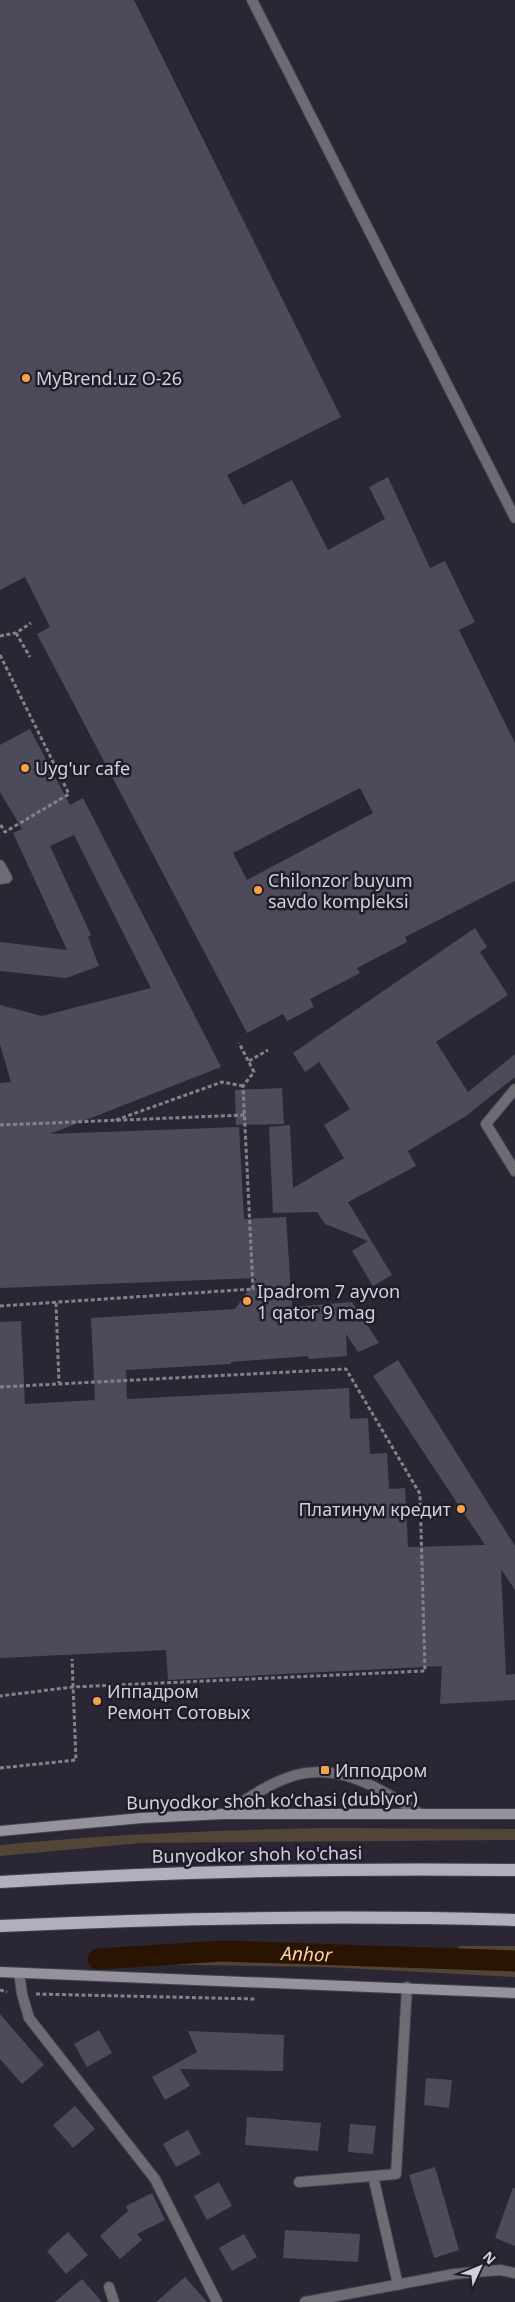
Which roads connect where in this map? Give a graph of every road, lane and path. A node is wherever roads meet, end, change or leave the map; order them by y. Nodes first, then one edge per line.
1 (252, 0) edge
2 (515, 518) edge
3 (31, 623) dead end
4 (16, 632) junction
5 (0, 636) edge
6 (0, 655) edge
7 (30, 657) dead end
8 (0, 824) edge
9 (0, 865) edge
10 (0, 879) edge
11 (239, 1043) dead end
12 (268, 1050) dead end
13 (248, 1061) junction
14 (243, 1086) junction
15 (515, 1089) edge
16 (245, 1115) junction
17 (113, 1121) junction
18 (0, 1125) edge
19 (515, 1171) edge
20 (56, 1303) junction
21 (0, 1306) edge
22 (60, 1383) junction
23 (0, 1386) edge
24 (72, 1659) dead end
25 (73, 1687) junction
26 (0, 1696) edge
27 (0, 1768) edge
28 (419, 1813) junction
29 (223, 1814) junction
30 (515, 1814) edge
31 (0, 1831) edge
32 (515, 1870) edge
33 (0, 1882) edge
34 (515, 1920) edge
35 (0, 1926) edge
36 (0, 1972) edge
37 (19, 1973) junction
38 (407, 1987) junction
39 (0, 1990) edge
40 (515, 1993) edge
41 (22, 1994) junction
42 (259, 1999) dead end
43 (373, 2176) junction
44 (299, 2182) dead end
45 (515, 2273) edge
46 (398, 2286) junction
47 (109, 2287) dead end
48 (114, 2302) edge
49 (217, 2302) edge
50 (305, 2302) edge

1 - 2 street
3 - 4 path
4 - 5 path
4 - 7 path
6 - 8 path
9 - 10 street
11 - 13 path
12 - 13 path
13 - 14 path
14 - 16 path
14 - 17 path
15 - 19 street
16 - 17 path
16 - 20 path
17 - 18 path
20 - 21 path
20 - 22 path
22 - 23 path
22 - 25 path
24 - 25 path
25 - 26 path
25 - 27 path
28 - 29 street, Bunyodkor shoh koʻchasi (dublyor)
28 - 29 street
28 - 30 street, Bunyodkor shoh koʻchasi (dublyor)
29 - 31 street, Bunyodkor shoh koʻchasi (dublyor)
32 - 33 main road, Bunyodkor shoh ko'chasi
34 - 35 main road
36 - 37 street
37 - 38 street
37 - 41 street
38 - 40 street
38 - 43 street
39 - 41 path
41 - 42 path
41 - 49 street
43 - 44 street
43 - 46 street
45 - 46 street
46 - 50 street
47 - 48 street

